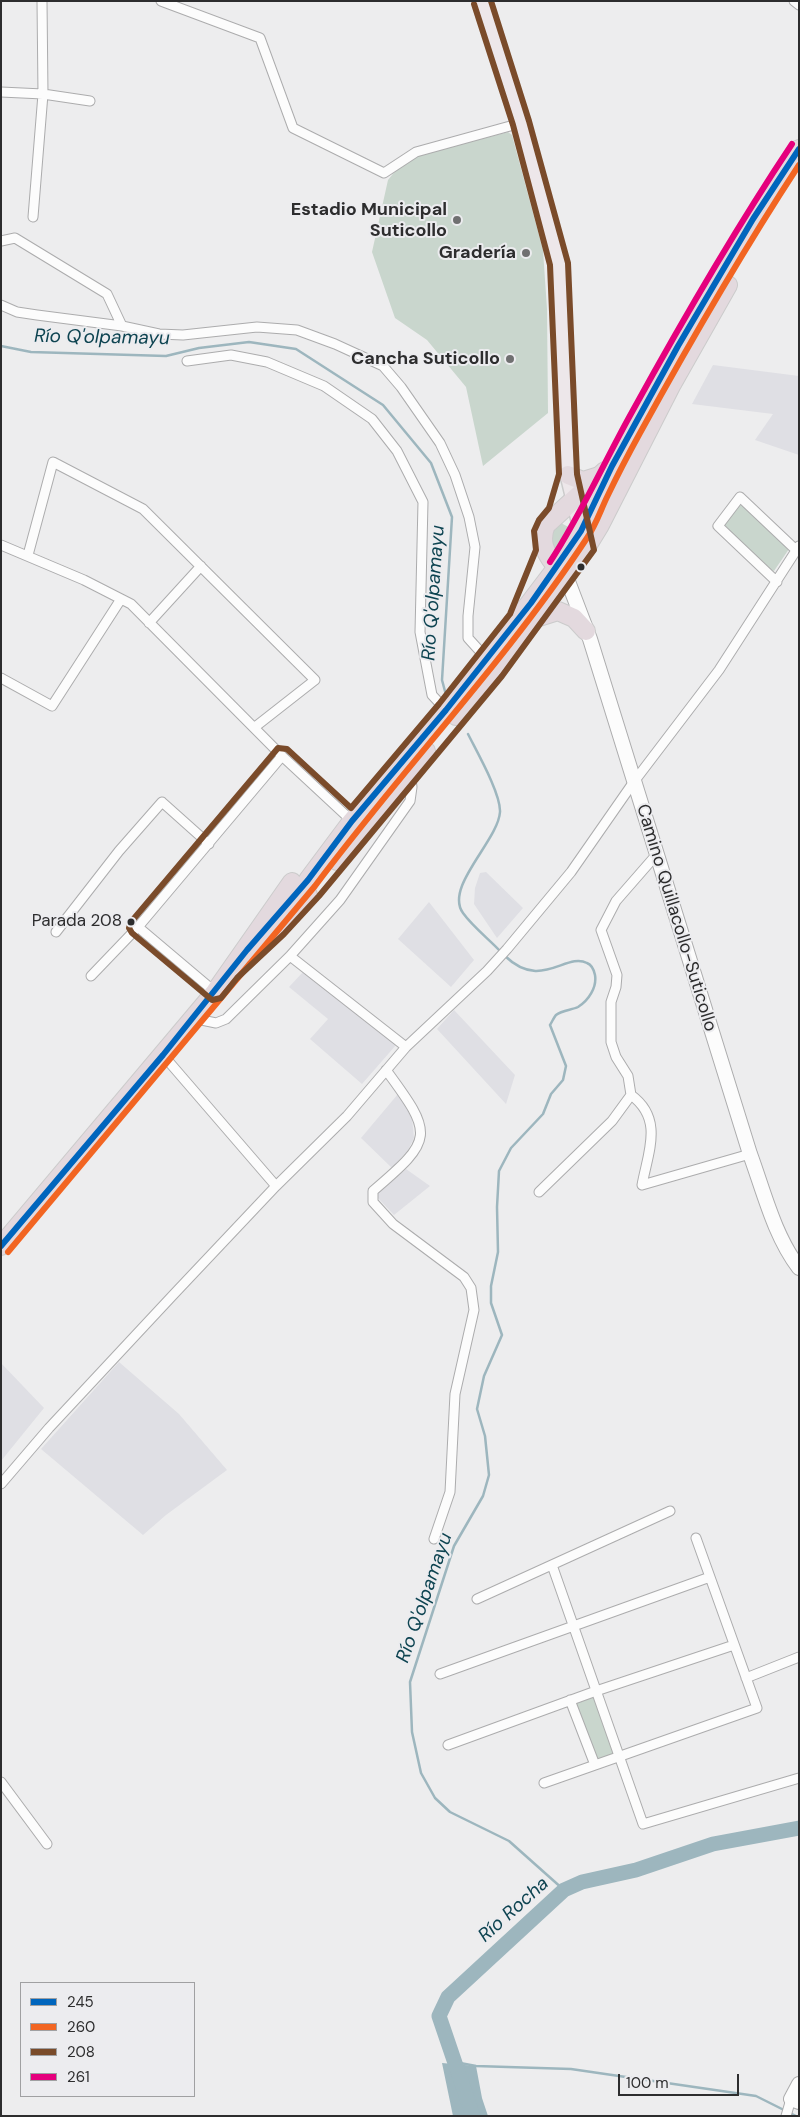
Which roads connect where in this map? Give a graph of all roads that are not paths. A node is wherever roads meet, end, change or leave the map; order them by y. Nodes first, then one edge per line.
1 (42, 1) edge
2 (161, 1) edge
3 (482, 1) edge
4 (794, 1) edge
5 (799, 5) edge
6 (1, 92) edge
7 (43, 94) junction
8 (90, 101) dead end
9 (521, 123) junction
10 (799, 149) edge
11 (799, 168) edge
12 (33, 217) dead end
13 (1, 241) edge
14 (1, 305) edge
15 (122, 326) junction
16 (187, 361) dead end
17 (606, 471) junction
18 (568, 475) junction
19 (574, 501) junction
20 (557, 513) junction
21 (581, 531) junction
22 (1, 545) edge
23 (586, 548) junction
24 (798, 548) edge
25 (545, 551) junction
26 (28, 554) junction
27 (201, 566) junction
28 (562, 572) junction
29 (776, 582) junction
30 (121, 599) junction
31 (527, 619) junction
32 (149, 623) junction
33 (586, 631) junction
34 (487, 659) junction
35 (1, 678) edge
36 (446, 710) junction
37 (255, 727) junction
38 (282, 756) junction
39 (410, 772) junction
40 (633, 783) junction
41 (352, 821) junction
42 (209, 844) junction
43 (656, 854) junction
44 (304, 884) junction
45 (138, 926) junction
46 (56, 932) dead end
47 (290, 956) junction
48 (231, 972) junction
49 (91, 976) dead end
50 (215, 992) junction
51 (192, 1018) junction
52 (406, 1047) junction
53 (163, 1055) junction
54 (386, 1070) junction
55 (631, 1095) junction
56 (750, 1154) junction
57 (276, 1186) junction
58 (539, 1192) dead end
59 (1, 1246) edge
60 (799, 1268) edge
61 (1, 1484) edge
62 (670, 1511) dead end
63 (696, 1538) dead end
64 (434, 1539) dead end
65 (552, 1566) junction
66 (710, 1577) junction
67 (476, 1599) dead end
68 (573, 1624) junction
69 (734, 1645) junction
70 (799, 1657) edge
71 (440, 1674) dead end
72 (746, 1678) junction
73 (596, 1691) junction
74 (570, 1700) junction
75 (448, 1744) dead end
76 (620, 1757) junction
77 (594, 1765) junction
78 (799, 1778) edge
79 (1, 1782) edge
80 (544, 1783) dead end
81 (47, 1844) dead end
82 (799, 2084) edge
83 (795, 2101) edge
84 (786, 2116) edge

1 - 7 street
2 - 9 street
3 - 9 main road
4 - 5 street
6 - 7 street
7 - 8 street
7 - 12 street
9 - 18 main road
10 - 17 highway
11 - 23 highway
13 - 15 street
14 - 15 street
15 - 34 street
16 - 36 street
17 - 18 highway
17 - 19 highway
17 - 21 highway
18 - 19 main road
18 - 20 main road
19 - 20 highway
19 - 21 main road
20 - 25 highway
21 - 23 main road
21 - 28 highway
22 - 26 street
23 - 28 highway
24 - 29 street
24 - 29 street
25 - 28 highway
25 - 31 highway
26 - 27 street
26 - 30 street
27 - 32 street
27 - 37 street
28 - 31 highway
28 - 33 main road, Camino Quillacollo-Suticollo
29 - 40 street
30 - 32 street
30 - 35 street
31 - 33 highway
31 - 34 highway
31 - 39 highway
32 - 37 street
33 - 40 main road, Camino Quillacollo-Suticollo
34 - 36 highway
36 - 41 highway
37 - 38 street
38 - 41 street
38 - 42 street
39 - 44 highway
39 - 47 street
40 - 43 main road, Camino Quillacollo-Suticollo
40 - 52 street
41 - 44 highway
42 - 45 street
42 - 46 street
43 - 55 street
43 - 56 main road, Camino Quillacollo-Suticollo
44 - 48 highway
44 - 48 highway
45 - 49 street
45 - 50 street
47 - 51 street
47 - 52 street
48 - 50 highway
50 - 51 highway
51 - 53 highway
52 - 54 street
53 - 57 street
53 - 59 highway
54 - 57 street
54 - 64 street
55 - 56 street
55 - 58 street
56 - 60 main road, Camino Quillacollo-Suticollo
57 - 61 street
62 - 65 street
63 - 66 street
65 - 67 street
65 - 68 street
66 - 68 street
66 - 69 street
68 - 71 street
68 - 73 street
69 - 72 street
69 - 73 street
70 - 72 street
72 - 76 street
73 - 74 street
73 - 76 street
74 - 75 street
74 - 77 street
76 - 77 street
76 - 78 street
77 - 80 street
79 - 81 street
82 - 83 main road
83 - 84 street

